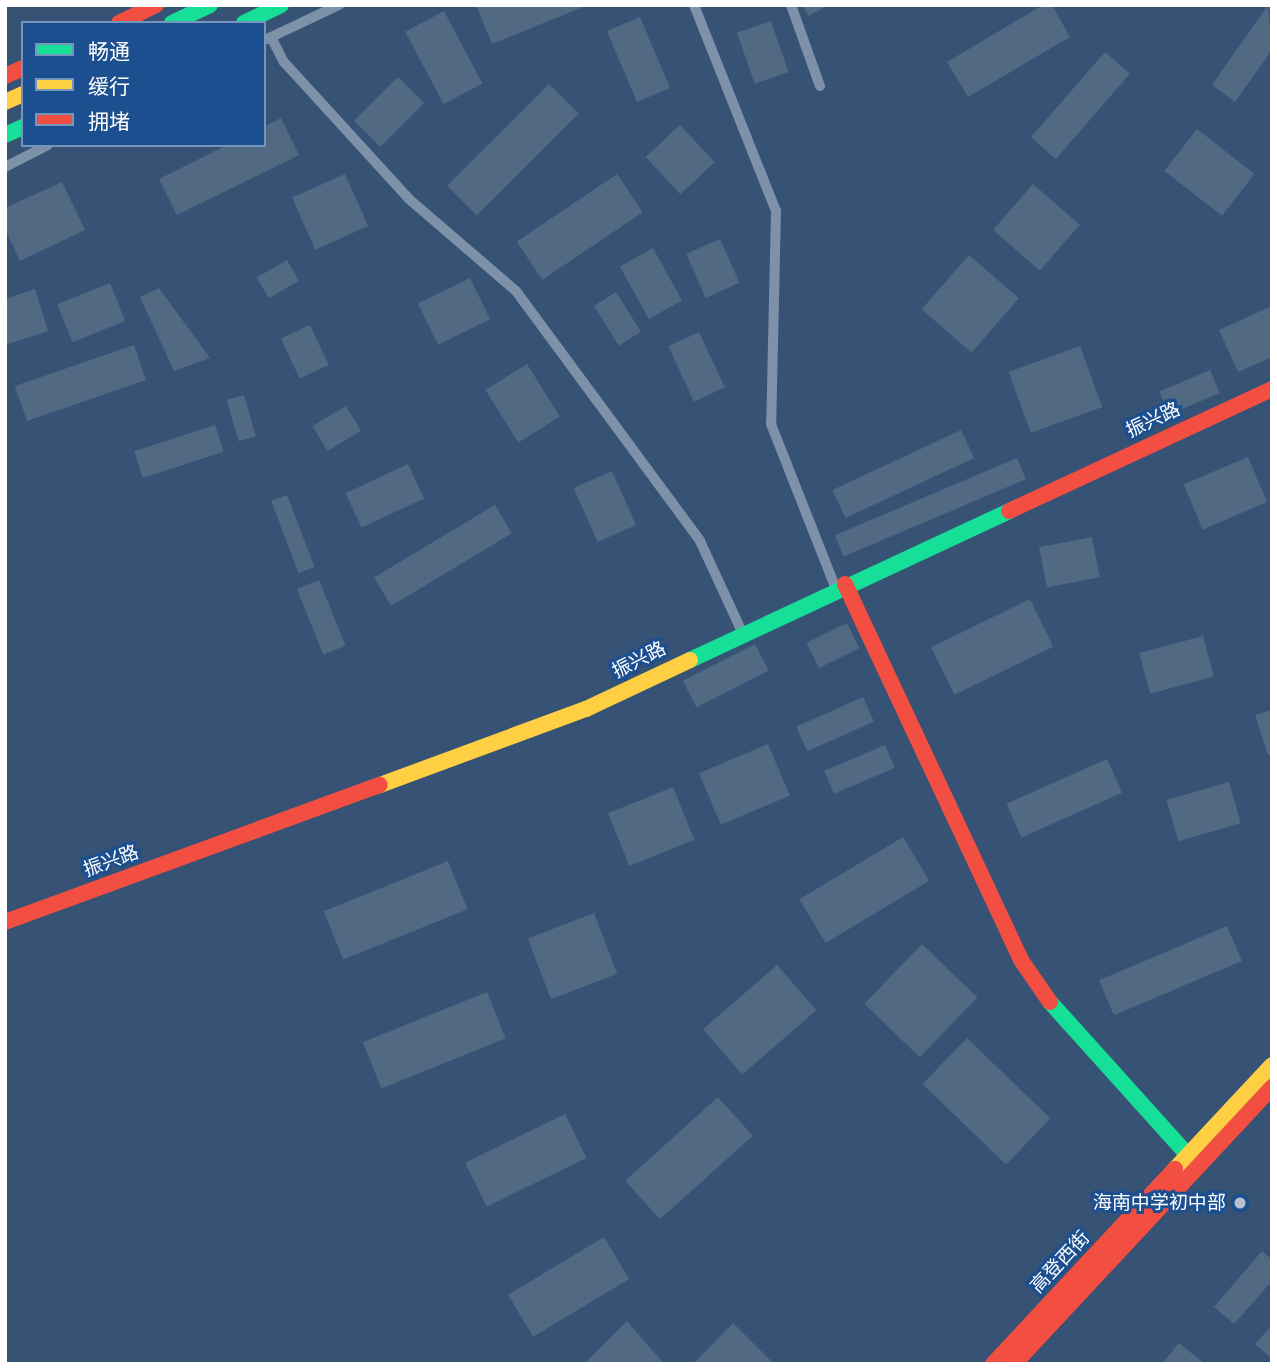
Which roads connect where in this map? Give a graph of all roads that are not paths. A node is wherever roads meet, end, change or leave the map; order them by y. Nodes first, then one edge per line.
1 (156, 5) edge
2 (210, 5) edge
3 (281, 5) edge
4 (339, 5) edge
5 (694, 5) edge
6 (791, 5) edge
7 (123, 21) edge
8 (176, 21) edge
9 (248, 21) edge
10 (268, 38) edge
11 (21, 69) edge
12 (5, 76) edge
13 (820, 86) dead end
14 (21, 94) edge
15 (5, 102) edge
16 (21, 128) edge
17 (5, 135) edge
18 (44, 147) edge
19 (5, 167) edge
20 (1272, 389) edge
21 (840, 587) junction
22 (742, 632) junction
23 (5, 922) edge
24 (1272, 1065) edge
25 (1272, 1087) edge
26 (1188, 1154) junction
27 (993, 1364) edge
28 (1014, 1364) edge

1 - 7 street
2 - 8 street
3 - 9 street
4 - 10 street
5 - 21 street
6 - 13 street
10 - 22 street
11 - 12 street
14 - 15 street
16 - 17 street
18 - 19 street
20 - 21 street, 振兴路
21 - 22 street, 振兴路
21 - 26 street
22 - 23 street, 振兴路
24 - 26 street, 高登西街
25 - 28 street, 高登西街
26 - 27 street, 高登西街

